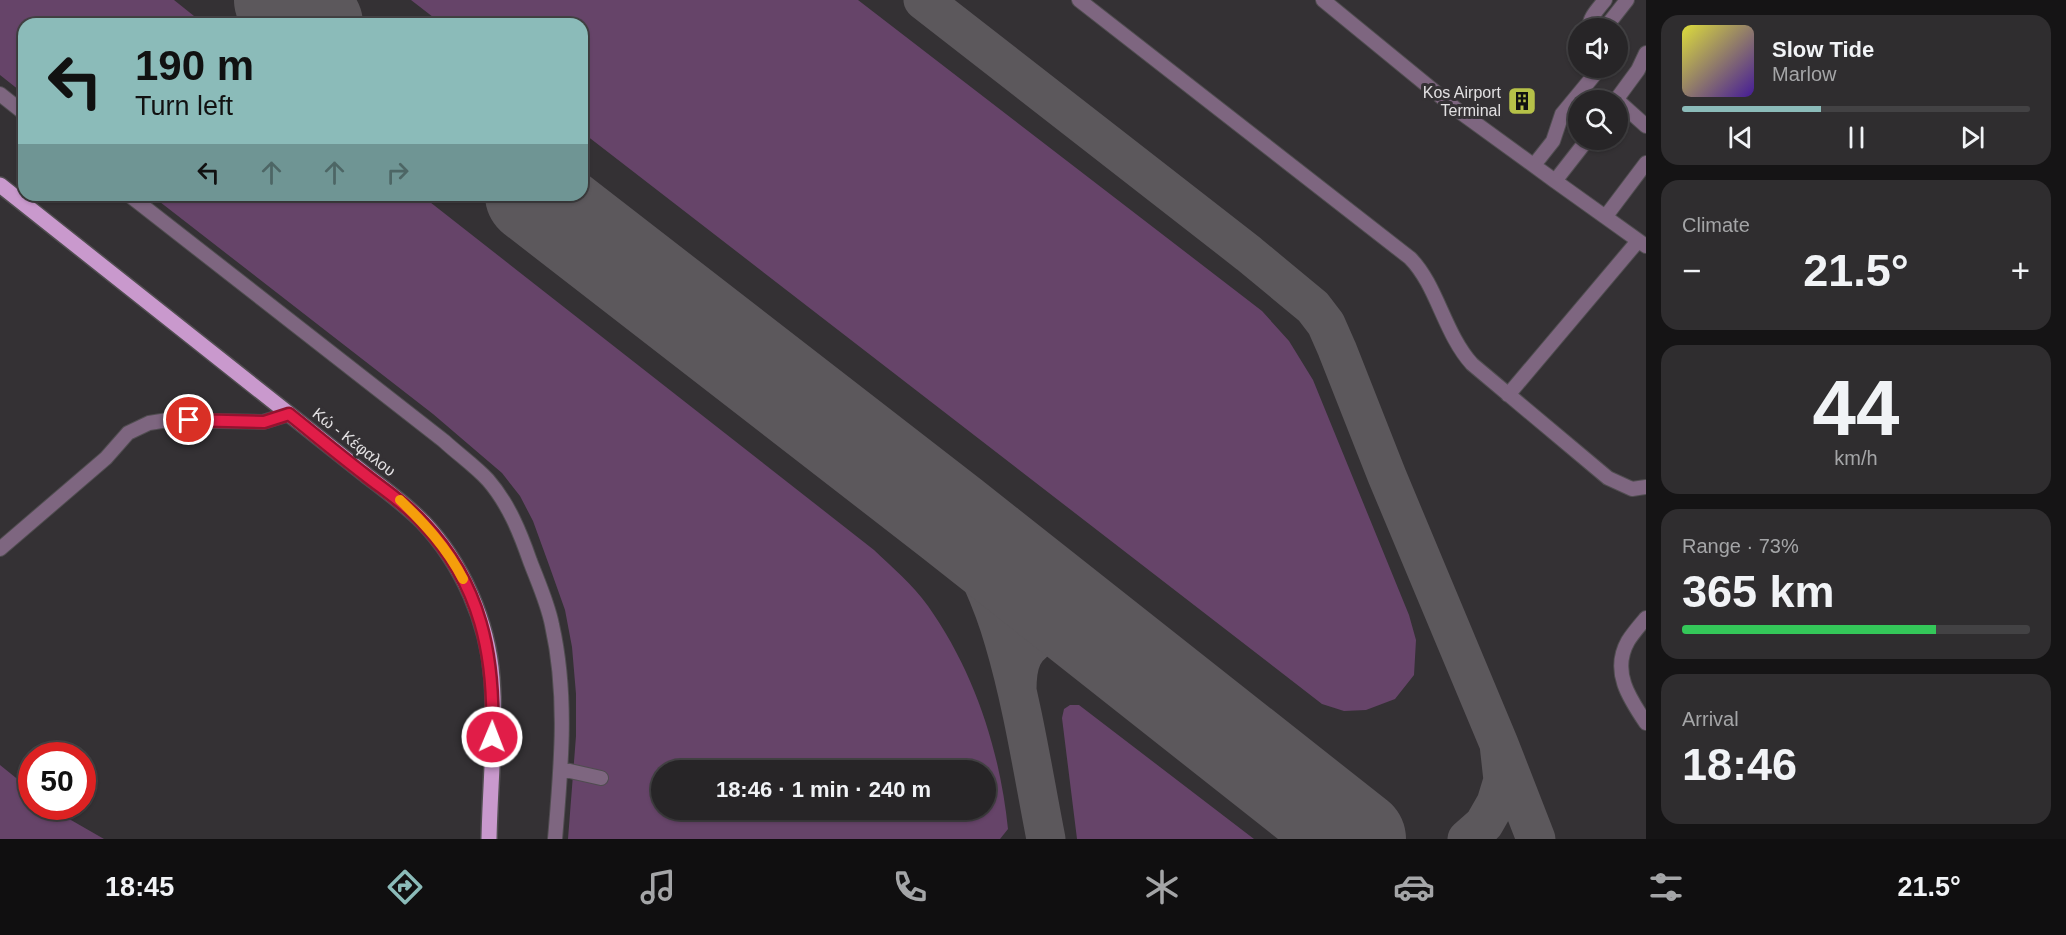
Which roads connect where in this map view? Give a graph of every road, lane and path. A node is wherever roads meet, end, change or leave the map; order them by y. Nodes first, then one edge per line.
1 (1078, 0) edge
2 (1323, 0) edge
3 (1605, 0) edge
4 (1627, 0) edge
5 (1592, 18) edge
6 (1613, 18) edge
7 (1646, 53) edge
8 (1591, 78) edge
9 (1623, 90) edge
10 (0, 94) edge
11 (18, 108) edge
12 (1628, 110) edge
13 (1646, 126) edge
14 (1579, 150) edge
15 (1646, 163) edge
16 (1534, 165) junction
17 (1555, 181) junction
18 (0, 185) edge
19 (18, 199) edge
20 (20, 201) edge
21 (137, 201) edge
22 (1605, 216) junction
23 (1642, 243) edge
24 (1508, 394) junction
25 (289, 414) junction
26 (1646, 487) edge
27 (0, 549) edge
28 (1646, 618) edge
29 (1646, 723) edge
30 (561, 769) junction
31 (600, 778) dead end
32 (489, 839) edge
33 (555, 839) edge

1 - 24 street
2 - 16 street
3 - 5 street
4 - 6 street
7 - 9 street
8 - 16 street
10 - 11 street
12 - 13 street
14 - 17 street
15 - 22 street
16 - 17 street
17 - 22 street
18 - 19 main road, Κώ - Κέφαλου
20 - 25 main road, Κώ - Κέφαλου
21 - 30 street
22 - 23 street
23 - 24 street
24 - 26 street
25 - 27 street
25 - 32 main road, Κώ - Κέφαλου
28 - 29 street
30 - 31 street
30 - 33 street

